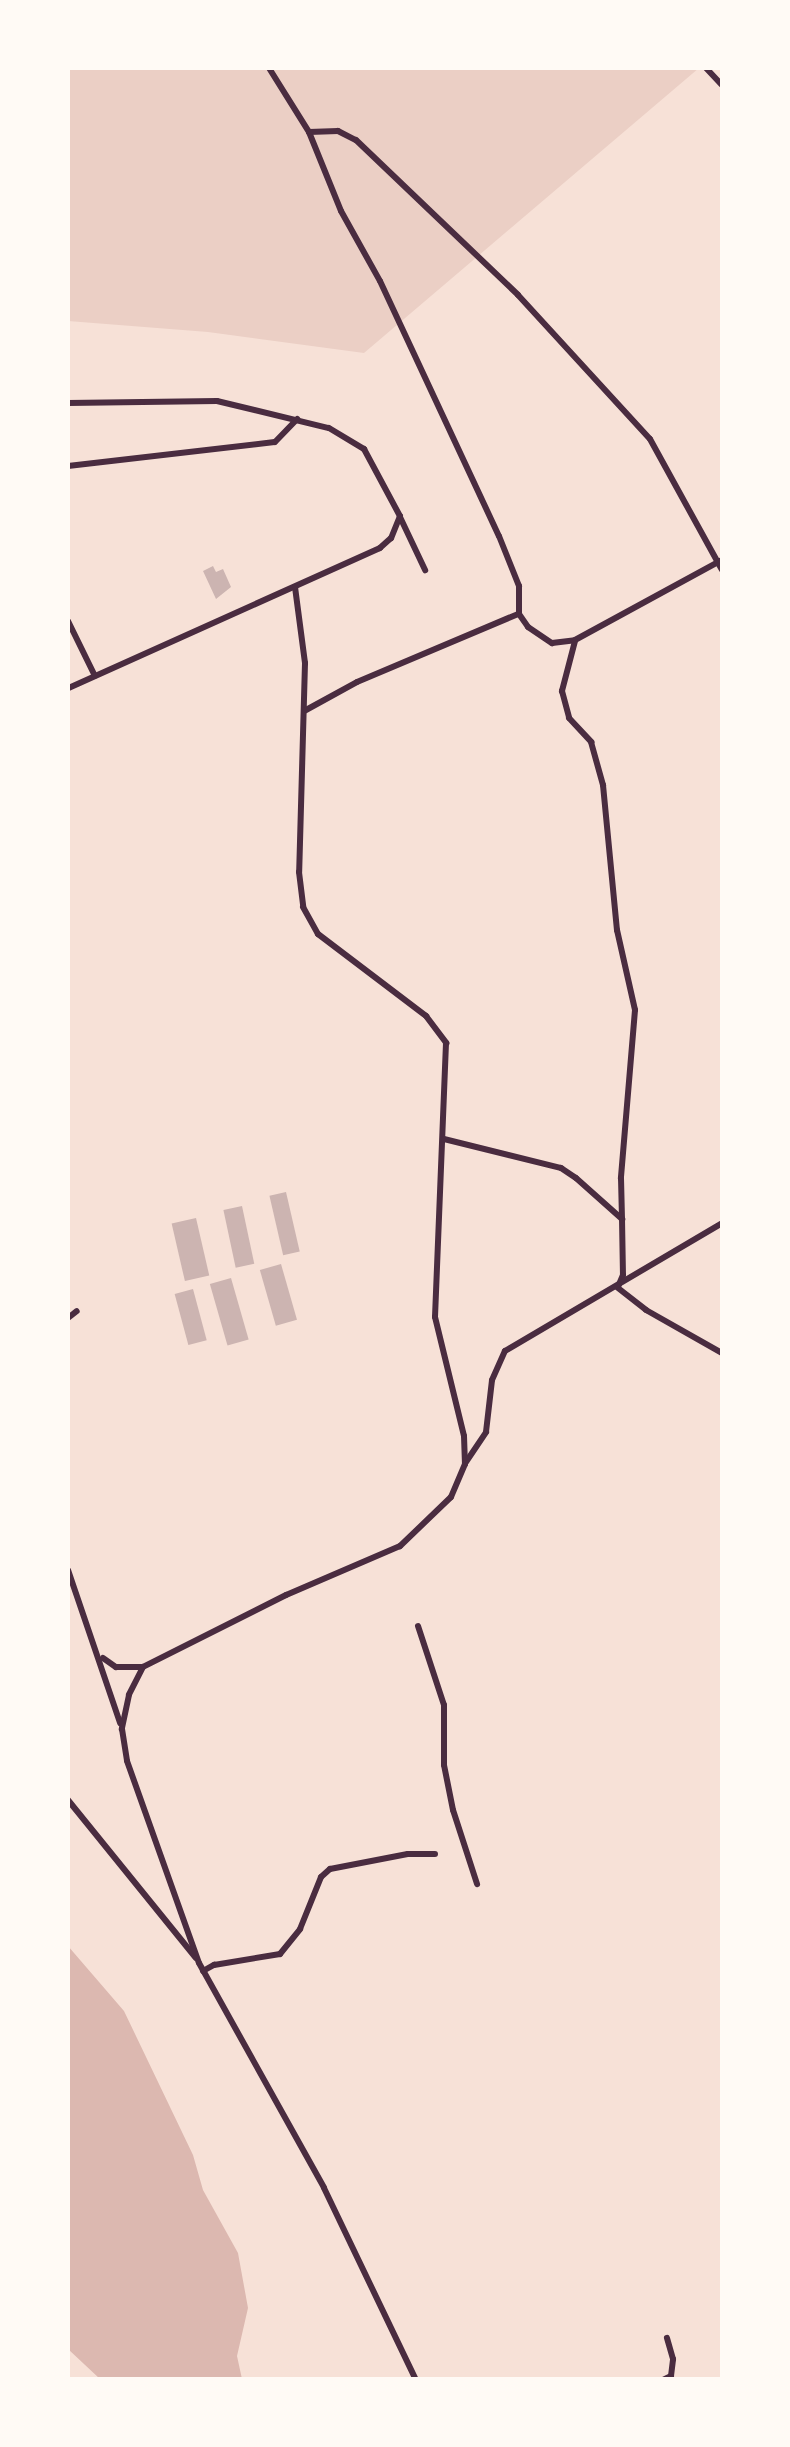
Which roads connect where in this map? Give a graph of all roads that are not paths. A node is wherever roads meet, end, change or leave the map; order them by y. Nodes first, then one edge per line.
1 (269, 68) edge
2 (706, 68) edge
3 (722, 85) edge
4 (309, 132) junction
5 (68, 402) edge
6 (297, 419) junction
7 (68, 466) edge
8 (400, 516) junction
9 (721, 564) edge
10 (425, 570) dead end
11 (295, 587) junction
12 (519, 614) junction
13 (68, 620) edge
14 (575, 640) junction
15 (95, 676) junction
16 (68, 688) edge
17 (306, 710) junction
18 (444, 1140) junction
19 (622, 1219) junction
20 (722, 1223) edge
21 (618, 1288) junction
22 (77, 1312) dead end
23 (68, 1318) edge
24 (722, 1353) edge
25 (465, 1464) junction
26 (68, 1570) edge
27 (418, 1626) dead end
28 (96, 1651) junction
29 (143, 1667) junction
30 (122, 1729) junction
31 (68, 1800) edge
32 (435, 1854) dead end
33 (477, 1884) dead end
34 (199, 1963) junction
35 (203, 1971) junction
36 (666, 2338) dead end
37 (416, 2380) edge
38 (662, 2380) edge

1 - 4 street
2 - 3 street
4 - 9 street
4 - 12 street
5 - 6 street
6 - 7 street
6 - 8 street
8 - 10 street
8 - 11 street
9 - 14 street
11 - 15 street
11 - 17 street
12 - 14 street
12 - 17 street
13 - 15 street
14 - 19 street
15 - 16 street
17 - 18 street
18 - 19 street
18 - 25 street
19 - 21 street
20 - 21 street
21 - 24 street
21 - 25 street
22 - 23 street
25 - 29 street
26 - 28 street
27 - 33 street
28 - 29 street
28 - 30 street
29 - 30 street
30 - 34 street
31 - 34 street
32 - 35 street
34 - 35 street
35 - 37 street
36 - 38 street

